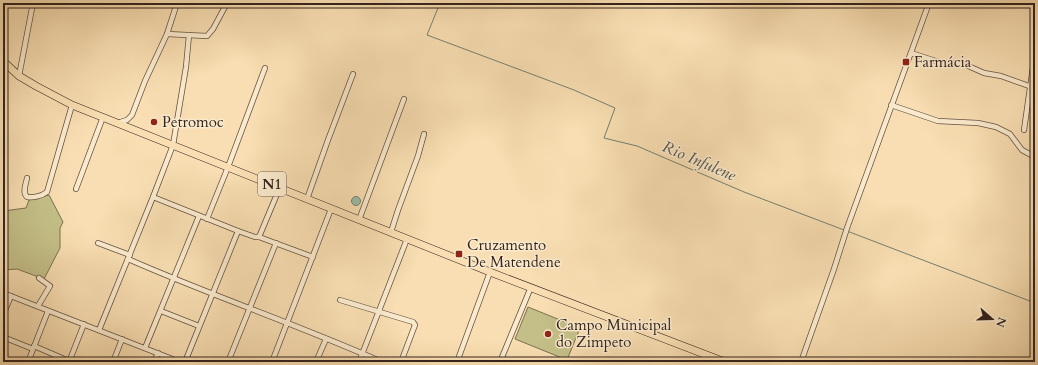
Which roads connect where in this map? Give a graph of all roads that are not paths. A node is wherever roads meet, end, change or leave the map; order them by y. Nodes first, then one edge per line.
1 (33, 3) edge
2 (177, 3) edge
3 (227, 3) edge
4 (929, 3) edge
5 (167, 34) junction
6 (189, 35) junction
7 (910, 53) junction
8 (1035, 53) edge
9 (3, 61) edge
10 (265, 68) dead end
11 (353, 74) dead end
12 (19, 76) junction
13 (1029, 86) junction
14 (1035, 92) edge
15 (404, 99) dead end
16 (72, 105) junction
17 (891, 105) junction
18 (103, 117) junction
19 (117, 123) junction
20 (1024, 130) dead end
21 (424, 134) dead end
22 (173, 145) junction
23 (1035, 157) edge
24 (228, 167) junction
25 (27, 178) dead end
26 (280, 187) junction
27 (76, 189) dead end
28 (153, 197) junction
29 (307, 199) junction
30 (331, 208) junction
31 (199, 216) junction
32 (207, 219) junction
33 (358, 220) junction
34 (238, 231) junction
35 (391, 232) junction
36 (259, 237) junction
37 (407, 239) junction
38 (98, 243) dead end
39 (276, 243) junction
40 (129, 257) junction
41 (313, 257) junction
42 (490, 272) junction
43 (39, 278) dead end
44 (174, 279) junction
45 (531, 287) junction
46 (3, 293) edge
47 (212, 294) junction
48 (11, 296) junction
49 (340, 300) dead end
50 (38, 306) junction
51 (249, 309) junction
52 (48, 310) junction
53 (161, 311) junction
54 (379, 312) junction
55 (3, 315) edge
56 (84, 324) junction
57 (287, 324) junction
58 (199, 326) junction
59 (99, 330) junction
60 (3, 337) edge
61 (122, 339) junction
62 (326, 339) junction
63 (33, 348) junction
64 (145, 348) junction
65 (158, 353) junction
66 (363, 353) junction
67 (28, 362) edge
68 (69, 362) edge
69 (113, 362) edge
70 (154, 362) edge
71 (180, 362) edge
72 (185, 362) edge
73 (228, 362) edge
74 (272, 362) edge
75 (316, 362) edge
76 (359, 362) edge
77 (382, 362) edge
78 (401, 362) edge
79 (457, 362) edge
80 (500, 362) edge
81 (725, 362) edge
82 (801, 362) edge

1 - 12 street
2 - 5 street
3 - 6 street
4 - 7 street
5 - 6 street
5 - 19 street
6 - 22 street
7 - 13 street
7 - 17 street
8 - 13 street
9 - 12 highway, N1
10 - 24 street
11 - 29 street
12 - 16 highway, N1
13 - 14 street
13 - 20 street
15 - 33 street
16 - 18 highway, N1
16 - 25 street
17 - 23 street
17 - 82 street
18 - 19 highway, N1
18 - 27 street
19 - 22 highway, N1
21 - 35 street
22 - 24 highway, N1
22 - 28 street
24 - 26 highway, N1
24 - 32 street
26 - 29 highway, N1
26 - 36 street
28 - 31 street
28 - 40 street
29 - 30 highway, N1
30 - 33 highway, N1
30 - 41 street
31 - 32 street
31 - 44 street
32 - 34 street
33 - 35 highway, N1
34 - 36 street
34 - 47 street
35 - 37 highway, N1
36 - 39 street
37 - 42 highway, N1
37 - 54 street
38 - 40 street
39 - 41 street
39 - 51 street
40 - 44 street
40 - 59 street
41 - 57 street
42 - 45 highway, N1
42 - 79 street
43 - 50 street
44 - 47 street
44 - 53 street
45 - 80 street
45 - 81 highway, N1
46 - 48 street
47 - 51 street
47 - 58 street
48 - 50 street
48 - 55 street
49 - 54 street
50 - 52 street
51 - 57 street
51 - 73 street
52 - 56 street
52 - 63 street
53 - 58 street
53 - 64 street
54 - 66 street
54 - 78 street
56 - 59 street
56 - 68 street
57 - 62 street
57 - 74 street
58 - 72 street
59 - 61 street
60 - 63 street
61 - 64 street
61 - 69 street
62 - 66 street
62 - 75 street
63 - 67 street
63 - 68 street
64 - 65 street
65 - 70 street
65 - 71 street
66 - 76 street
66 - 77 street

